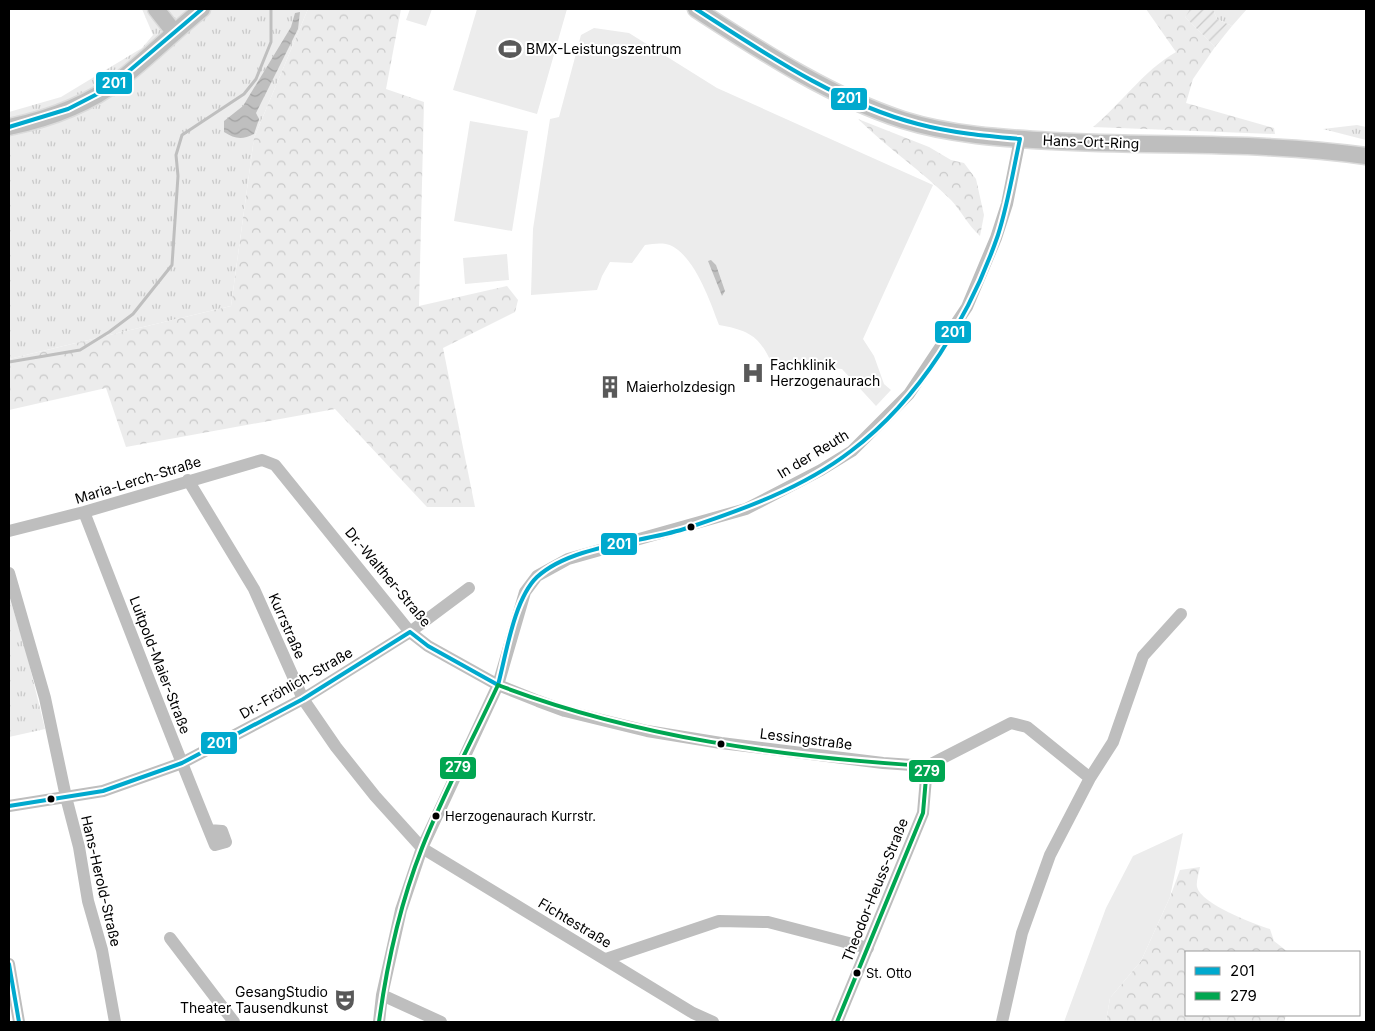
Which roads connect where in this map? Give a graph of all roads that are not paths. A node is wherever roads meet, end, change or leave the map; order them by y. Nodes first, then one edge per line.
1 (156, 9) edge
2 (202, 9) edge
3 (696, 9) edge
4 (174, 32) junction
5 (9, 127) edge
6 (1020, 139) junction
7 (1366, 156) edge
8 (275, 465) joint
9 (188, 480) junction
10 (84, 512) junction
11 (9, 531) edge
12 (9, 573) edge
13 (469, 588) dead end
14 (1181, 614) dead end
15 (410, 632) junction
16 (498, 685) junction
17 (303, 699) junction
18 (182, 763) junction
19 (926, 766) junction
20 (1090, 778) junction
21 (66, 797) junction
22 (9, 806) edge
23 (209, 830) dead end
24 (422, 848) junction
25 (170, 938) dead end
26 (868, 948) junction
27 (606, 959) junction
28 (9, 964) edge
29 (382, 995) junction
30 (19, 1022) edge
31 (115, 1022) edge
32 (234, 1022) edge
33 (379, 1022) edge
34 (441, 1022) edge
35 (713, 1022) edge
36 (837, 1022) edge
37 (1002, 1022) edge

1 - 4 main road
2 - 4 main road
3 - 6 main road, Hans-Ort-Ring
4 - 5 main road
6 - 7 main road, Hans-Ort-Ring
6 - 16 street, In der Reuth
8 - 9 street, Maria-Lerch-Straße
8 - 15 street, Dr.-Walther-Straße
9 - 10 street, Maria-Lerch-Straße
9 - 17 street, Kurrstraße
10 - 11 street, Maria-Lerch-Straße
10 - 18 street, Luitpold-Maier-Straße
12 - 21 street, Hans-Herold-Straße
13 - 15 street, Dr.-Fröhlich-Straße
14 - 20 street
15 - 16 street, Dr.-Walther-Straße
15 - 17 street, Dr.-Fröhlich-Straße
16 - 19 street, Lessingstraße
16 - 24 street
17 - 18 street, Dr.-Fröhlich-Straße
17 - 24 street, Kurrstraße
18 - 21 street, Dr.-Fröhlich-Straße
18 - 23 street, Luitpold-Maier-Straße
19 - 20 street
19 - 26 street, Theodor-Heuss-Straße
20 - 37 street
21 - 22 street, Dr.-Fröhlich-Straße
21 - 31 street, Hans-Herold-Straße
24 - 27 street, Fichtestraße
24 - 29 street
25 - 32 street
26 - 27 street
26 - 36 street, Theodor-Heuss-Straße
27 - 35 street, Fichtestraße
28 - 30 street
29 - 33 street
29 - 34 street

